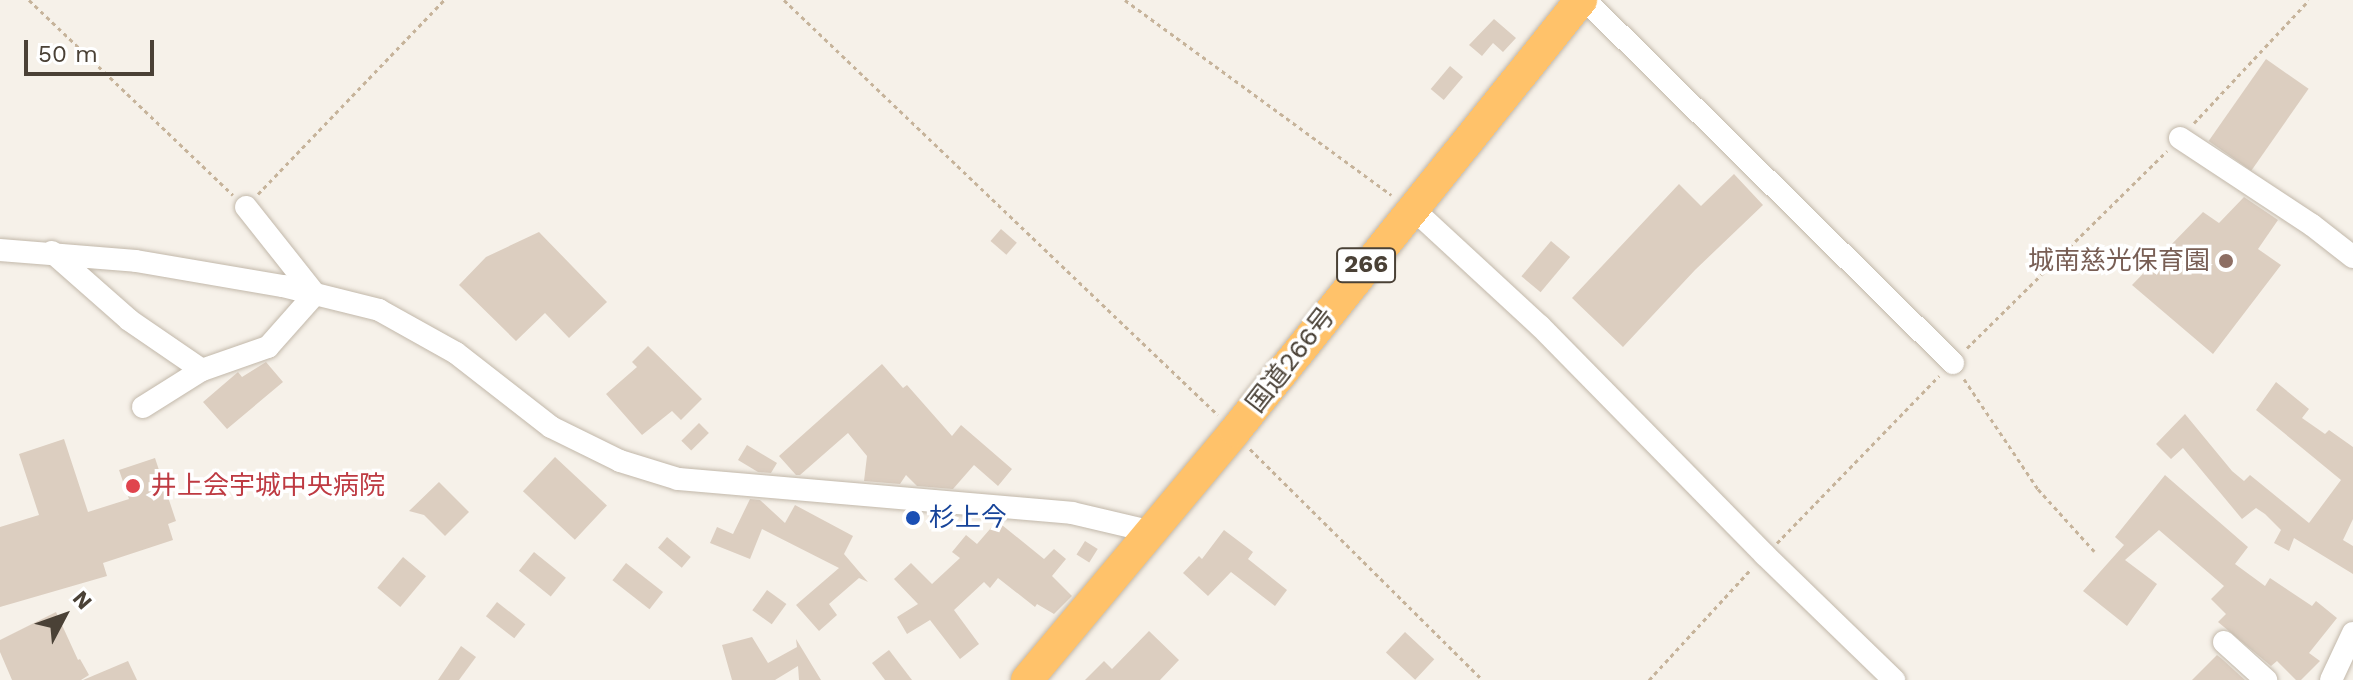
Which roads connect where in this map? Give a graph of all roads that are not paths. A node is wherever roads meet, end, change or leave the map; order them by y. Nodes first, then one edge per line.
1 (1583, 0) edge
2 (2180, 138) road end
3 (246, 207) road end
4 (1412, 208) junction
5 (0, 250) edge
6 (52, 252) junction
7 (2353, 257) edge
8 (315, 294) junction
9 (1953, 363) road end
10 (202, 370) junction
11 (143, 407) dead end
12 (1153, 532) junction
13 (2353, 633) edge
14 (2224, 642) dead end
15 (1027, 680) edge
16 (1894, 680) edge
17 (2266, 680) edge
18 (2331, 680) edge

1 - 4 highway, 国道266号 / 266
1 - 9 street
2 - 7 street
3 - 8 street
4 - 12 highway, 国道266号 / 266
4 - 16 street
5 - 6 street
6 - 8 street
6 - 10 street
8 - 10 street
8 - 12 street
10 - 11 street
12 - 15 highway, 国道266号 / 266
13 - 18 street
14 - 17 street

